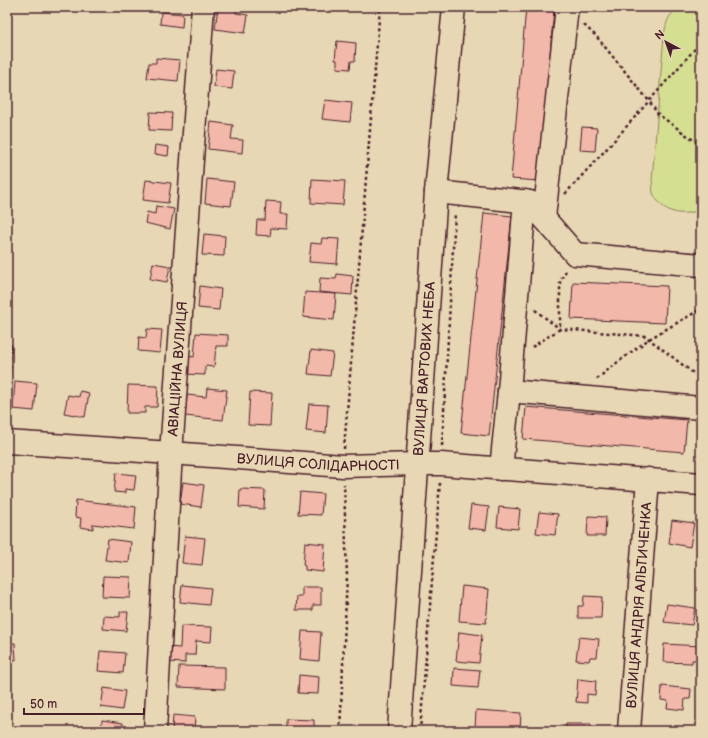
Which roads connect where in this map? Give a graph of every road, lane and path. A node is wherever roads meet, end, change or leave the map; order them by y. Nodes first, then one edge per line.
1 (203, 7) edge
2 (380, 7) edge
3 (454, 7) edge
4 (698, 7) edge
5 (567, 8) edge
6 (701, 11) edge
7 (701, 42) edge
8 (649, 101) junction
9 (701, 147) edge
10 (446, 193) junction
11 (564, 195) dead end
12 (525, 201) junction
13 (544, 218) junction
14 (575, 254) junction
15 (701, 265) edge
16 (518, 289) junction
17 (701, 310) edge
18 (560, 329) junction
19 (649, 339) junction
20 (532, 347) dead end
21 (701, 379) edge
22 (509, 391) junction
23 (578, 397) junction
24 (701, 408) edge
25 (7, 442) edge
26 (171, 453) junction
27 (418, 464) junction
28 (441, 464) junction
29 (343, 466) junction
30 (500, 469) junction
31 (648, 479) junction
32 (701, 484) edge
33 (155, 731) edge
34 (340, 731) edge
35 (399, 731) edge
36 (420, 731) edge
37 (629, 731) edge

1 - 26 street, АВІАЦІЙНА ВУЛИЦЯ
2 - 29 path
3 - 10 street, ВУЛИЦЯ ВАРТОВИХ НЕБА
4 - 6 path
5 - 8 path
5 - 13 street
7 - 8 path
8 - 9 path
8 - 11 path
10 - 12 street
10 - 27 street, ВУЛИЦЯ ВАРТОВИХ НЕБА
10 - 28 path
12 - 13 street
12 - 16 street
13 - 14 street
14 - 15 street
14 - 18 path
16 - 18 path
16 - 22 street
17 - 19 path
18 - 19 path
18 - 20 path
19 - 21 path
19 - 23 path
22 - 23 street
22 - 30 street
23 - 24 street
25 - 26 street, ВУЛИЦЯ СОЛІДАРНОСТІ
26 - 29 street, ВУЛИЦЯ СОЛІДАРНОСТІ
26 - 33 street, АВІАЦІЙНА ВУЛИЦЯ
27 - 28 street, ВУЛИЦЯ СОЛІДАРНОСТІ
27 - 29 street, ВУЛИЦЯ СОЛІДАРНОСТІ
27 - 35 street, ВУЛИЦЯ ВАРТОВИХ НЕБА
28 - 30 street, ВУЛИЦЯ СОЛІДАРНОСТІ
28 - 36 path
29 - 34 path
30 - 31 street, ВУЛИЦЯ СОЛІДАРНОСТІ
31 - 32 street, ВУЛИЦЯ СОЛІДАРНОСТІ
31 - 37 street, ВУЛИЦЯ АНДРІЯ АЛЬТИЧЕНКА

